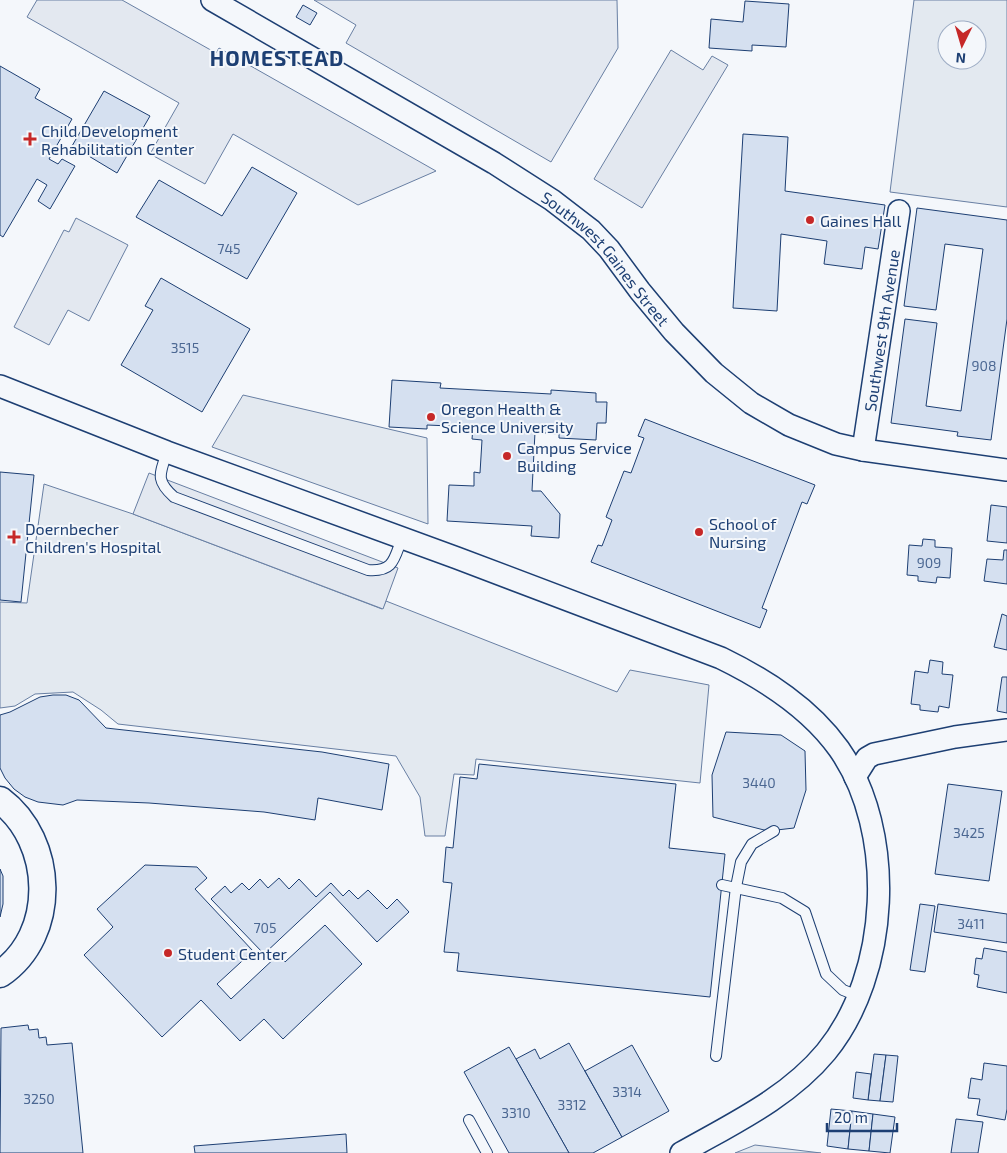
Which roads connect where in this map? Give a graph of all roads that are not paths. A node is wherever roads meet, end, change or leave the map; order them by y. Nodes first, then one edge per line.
1 (212, 0) edge
2 (899, 211) dead end
3 (0, 386) edge
4 (863, 450) junction
5 (167, 452) junction
6 (1007, 470) edge
7 (402, 538) junction
8 (1007, 730) edge
9 (855, 776) junction
10 (0, 800) edge
11 (774, 831) dead end
12 (722, 886) dead end
13 (736, 888) junction
14 (0, 974) edge
15 (858, 996) junction
16 (716, 1056) dead end
17 (469, 1120) dead end
18 (487, 1153) edge
19 (681, 1153) edge

1 - 4 street, Southwest Gaines Street
2 - 4 street, Southwest 9th Avenue
3 - 5 street
4 - 6 street, Southwest Gaines Street
5 - 7 street
5 - 7 lane
7 - 9 street
8 - 9 street
9 - 15 street
10 - 14 street
11 - 13 lane
12 - 13 lane
13 - 15 lane
13 - 16 lane
15 - 19 street
17 - 18 lane

